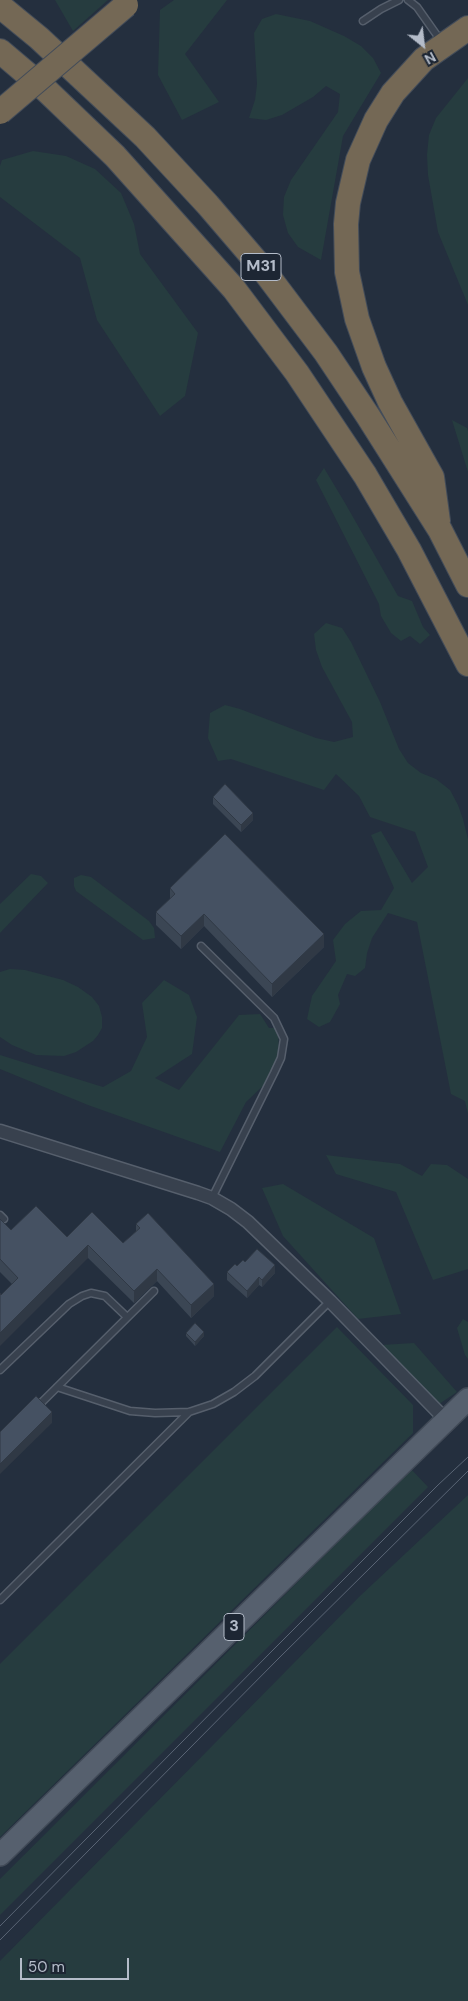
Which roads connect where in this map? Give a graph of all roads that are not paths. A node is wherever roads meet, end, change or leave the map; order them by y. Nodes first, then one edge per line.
1 (399, 0) edge
2 (408, 0) edge
3 (129, 2) edge
4 (0, 6) edge
5 (363, 21) dead end
6 (468, 28) edge
7 (443, 44) junction
8 (0, 50) edge
9 (0, 112) edge
10 (440, 530) junction
11 (468, 585) edge
12 (468, 664) edge
13 (201, 946) dead end
14 (0, 1131) edge
15 (212, 1198) junction
16 (154, 1291) dead end
17 (330, 1301) junction
18 (127, 1318) junction
19 (0, 1370) edge
20 (57, 1387) junction
21 (468, 1399) edge
22 (40, 1404) edge
23 (189, 1412) junction
24 (446, 1420) junction
25 (0, 1600) edge
26 (0, 1855) edge

1 - 5 lane
2 - 7 lane
3 - 9 highway, bridge
4 - 10 highway, M31
6 - 7 highway
7 - 10 highway
8 - 12 highway, M31
10 - 11 highway, M31
13 - 15 lane
14 - 15 street
15 - 17 street
16 - 18 lane
17 - 23 lane
17 - 24 street
18 - 19 lane
18 - 20 lane
20 - 22 lane
20 - 23 lane
21 - 24 main road, 3
23 - 25 lane
24 - 26 main road, 3

